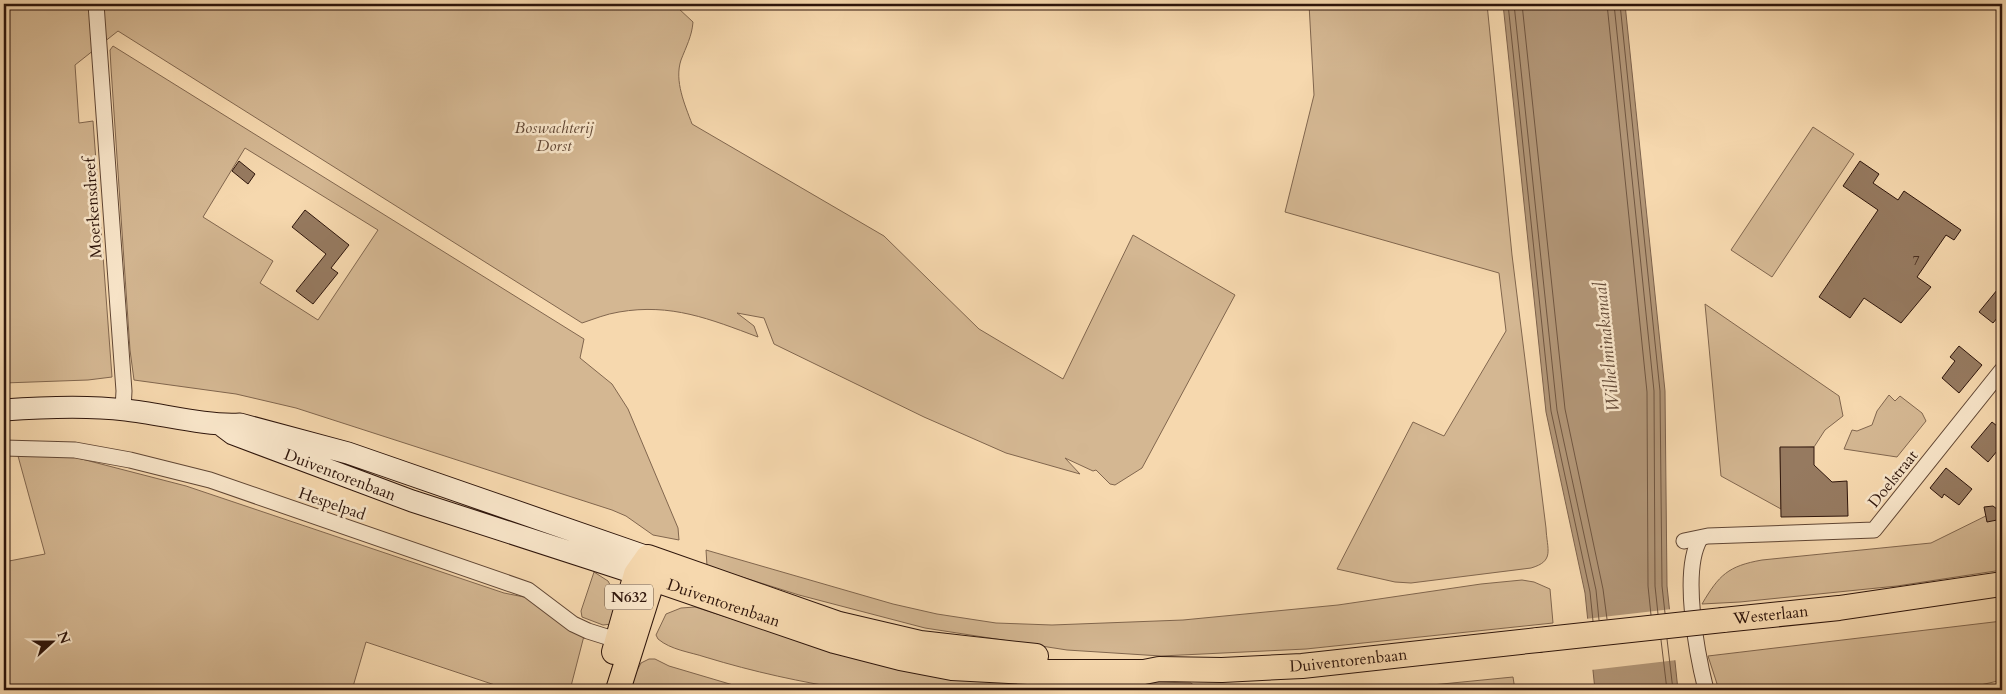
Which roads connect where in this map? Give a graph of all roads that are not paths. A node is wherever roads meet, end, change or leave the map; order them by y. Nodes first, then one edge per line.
1 (96, 4) edge
2 (2002, 370) edge
3 (4, 410) edge
4 (123, 410) junction
5 (4, 448) edge
6 (1700, 539) junction
7 (1684, 541) dead end
8 (646, 570) junction
9 (2002, 584) edge
10 (1538, 640) joint
11 (625, 642) junction
12 (603, 690) edge
13 (618, 690) edge
14 (1706, 690) edge

1 - 4 street, Moerkensdreef
2 - 6 street, Doelstraat
3 - 4 main road, Duiventorenbaan
4 - 8 main road, Duiventorenbaan
5 - 11 street, Hespelpad
6 - 7 street, Doelstraat
6 - 14 street
8 - 10 main road, Duiventorenbaan
8 - 11 main road, N632
9 - 10 main road, Westerlaan, bridge
11 - 12 main road, N632
11 - 13 main road, N632

